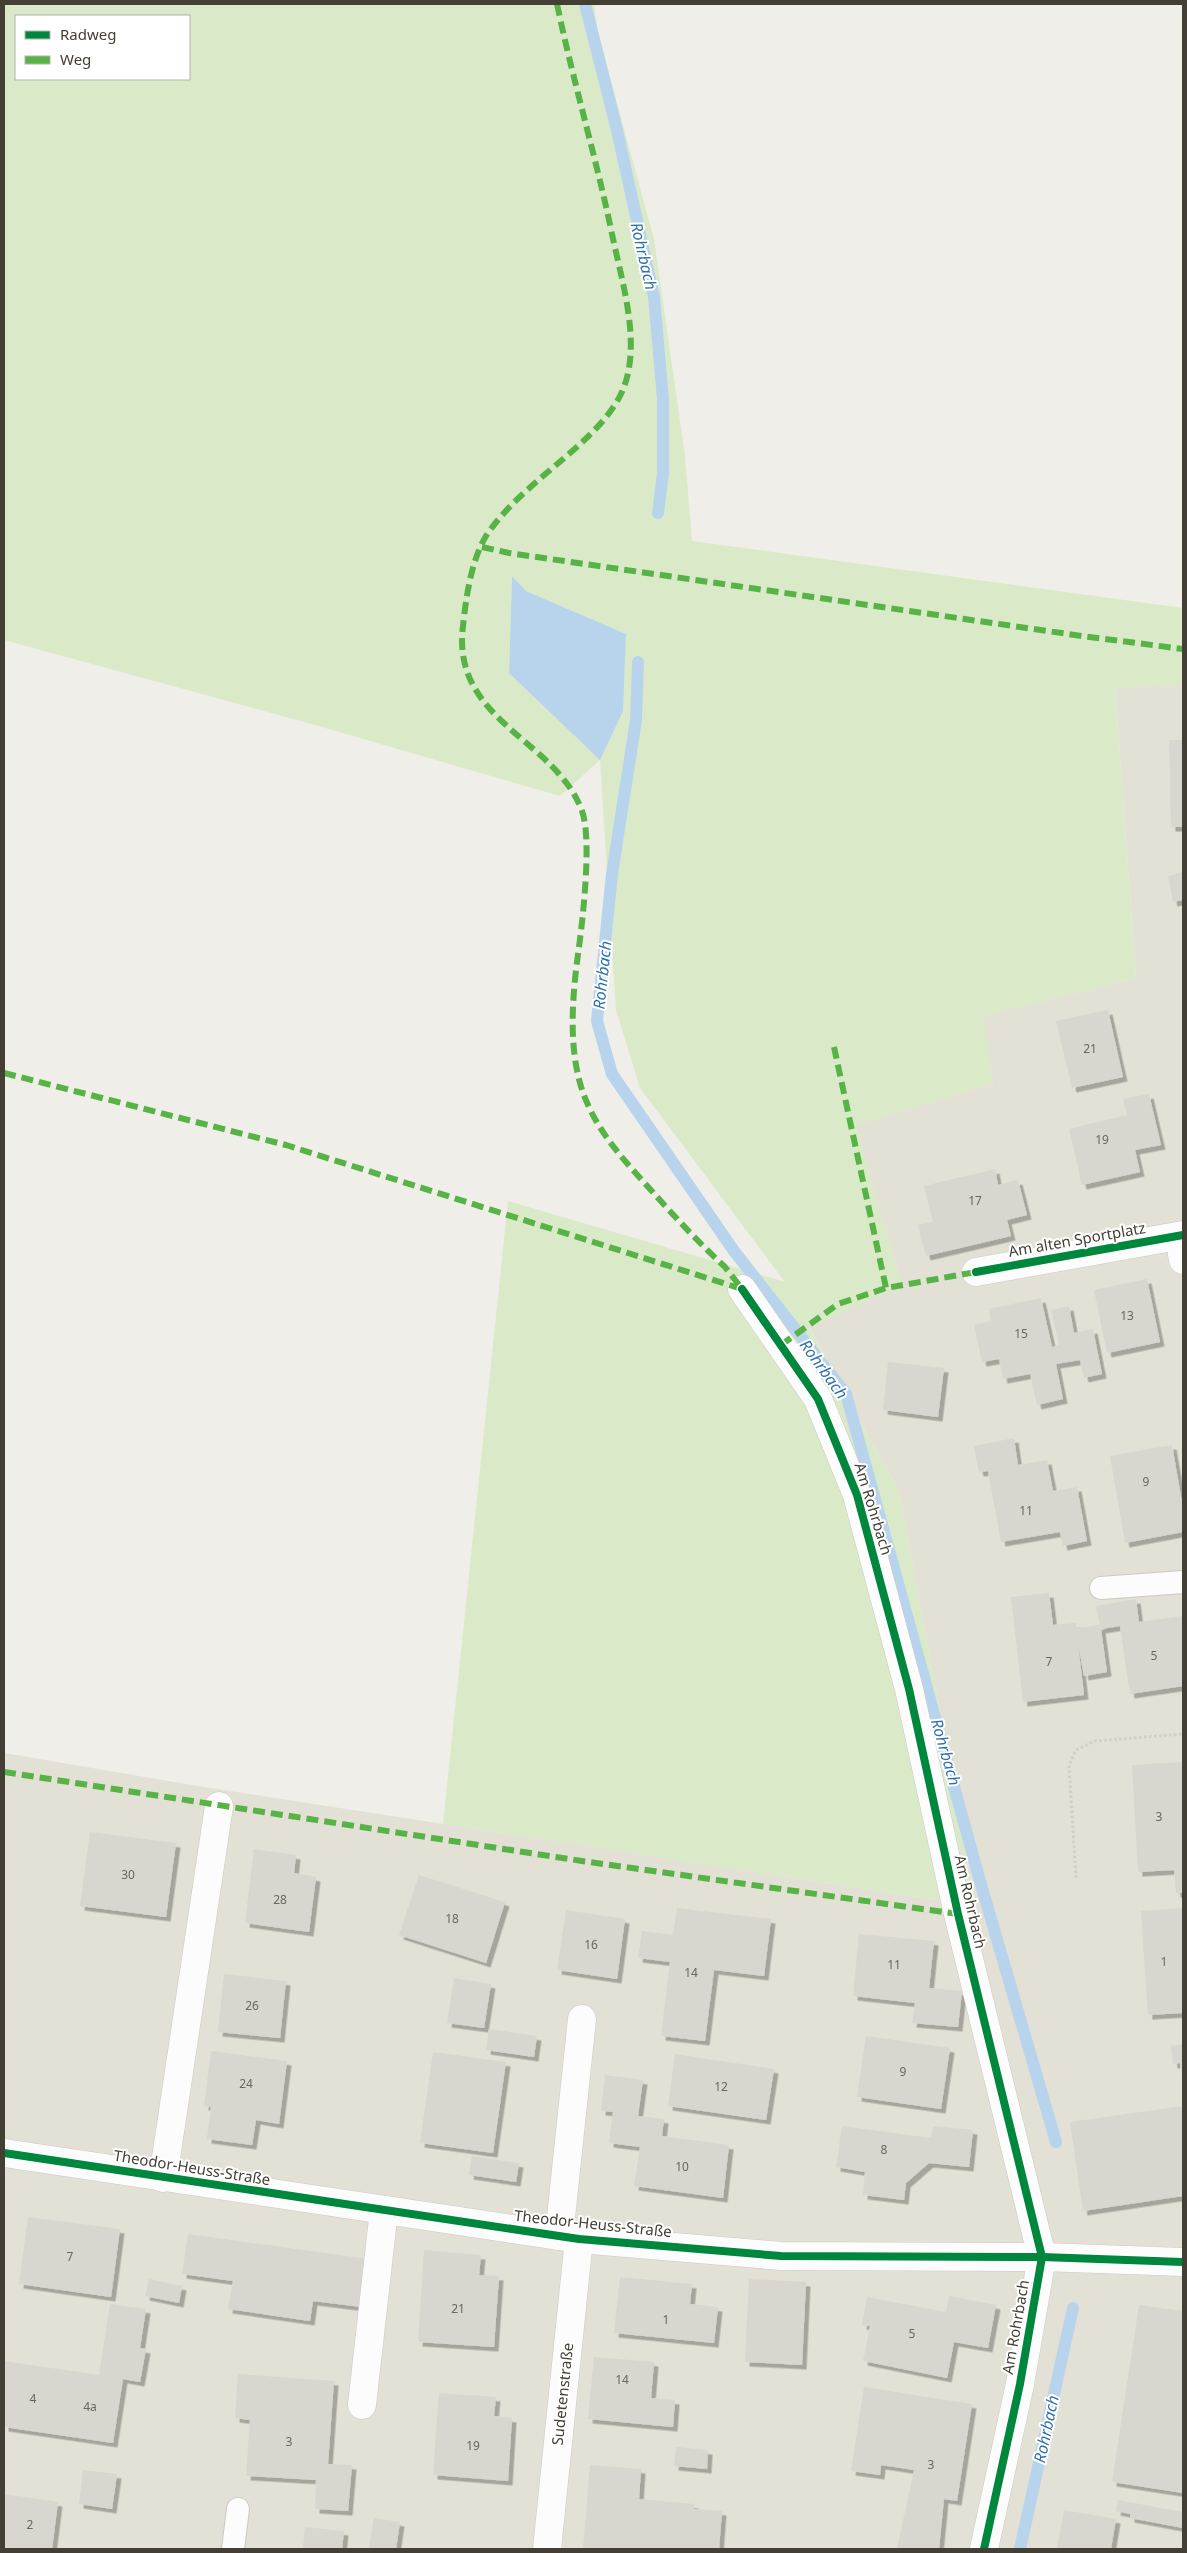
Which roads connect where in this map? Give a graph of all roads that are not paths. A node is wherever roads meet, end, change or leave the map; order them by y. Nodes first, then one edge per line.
1 (1182, 1244) edge
2 (976, 1272) dead end
3 (742, 1289) dead end
4 (1183, 1582) edge
5 (1100, 1588) dead end
6 (219, 1806) dead end
7 (582, 2019) dead end
8 (4, 2153) edge
9 (162, 2178) junction
10 (384, 2210) junction
11 (569, 2238) junction
12 (1042, 2257) junction
13 (1183, 2262) edge
14 (362, 2405) dead end
15 (238, 2509) dead end
16 (233, 2549) edge
17 (547, 2549) edge
18 (984, 2549) edge

1 - 2 street, Am alten Sportplatz
3 - 12 street, Am Rohrbach
4 - 5 lane
6 - 9 street, Theodor-Heuss-Straße
7 - 11 street, Theodor-Heuss-Straße
8 - 9 street, Theodor-Heuss-Straße
9 - 10 street, Theodor-Heuss-Straße
10 - 11 street, Theodor-Heuss-Straße
10 - 14 street
11 - 12 street, Theodor-Heuss-Straße
11 - 17 street, Sudetenstraße
12 - 13 street, Theodor-Heuss-Straße
12 - 18 street, Am Rohrbach
15 - 16 lane

